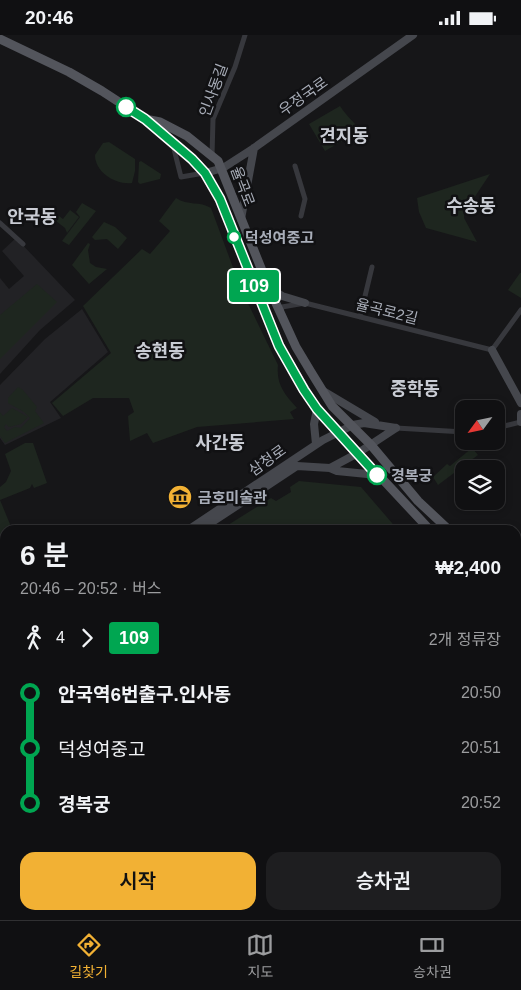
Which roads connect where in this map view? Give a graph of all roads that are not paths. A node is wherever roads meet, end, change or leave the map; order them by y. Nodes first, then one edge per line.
1 (245, 35) edge
2 (413, 35) edge
3 (0, 39) edge
4 (145, 119) junction
5 (172, 142) junction
6 (254, 148) junction
7 (212, 155) junction
8 (295, 166) dead end
9 (222, 168) junction
10 (205, 173) junction
11 (301, 216) dead end
12 (241, 219) junction
13 (0, 223) edge
14 (23, 244) dead end
15 (372, 267) dead end
16 (269, 288) junction
17 (305, 303) junction
18 (521, 311) edge
19 (281, 313) junction
20 (360, 317) junction
21 (492, 350) junction
22 (323, 391) junction
23 (521, 395) edge
24 (521, 403) edge
25 (317, 409) junction
26 (521, 414) edge
27 (521, 422) edge
28 (377, 423) junction
29 (352, 425) junction
30 (505, 426) edge
31 (396, 428) junction
32 (455, 431) edge
33 (339, 433) junction
34 (316, 444) junction
35 (371, 445) junction
36 (358, 453) junction
37 (330, 468) junction
38 (377, 475) junction
39 (195, 525) edge
40 (208, 525) edge
41 (425, 525) edge
42 (444, 525) edge

1 - 7 street, 인사동길
2 - 6 street, 우정국로
3 - 4 main road, 율곡로
4 - 5 main road, 율곡로
4 - 7 main road, 율곡로
5 - 10 main road, 율곡로
5 - 10 street
6 - 9 street, 우정국로
6 - 12 street
7 - 9 main road, 율곡로
8 - 11 street
9 - 10 street, 우정국로
9 - 12 main road, 율곡로
10 - 25 main road, 율곡로
12 - 16 main road, 율곡로
13 - 14 street
15 - 20 street
16 - 17 street
16 - 19 main road, 율곡로
17 - 19 street, 율곡로2길
17 - 20 street, 율곡로2길
18 - 21 street
19 - 22 main road, 율곡로
20 - 21 street, 율곡로2길
21 - 23 street
21 - 24 street
22 - 28 street
22 - 29 main road, 율곡로
25 - 33 main road, 율곡로
25 - 34 street
26 - 27 street
27 - 30 street
28 - 29 street
28 - 31 street
29 - 33 street, 삼청로
29 - 35 main road, 율곡로
31 - 32 street
31 - 35 street
33 - 34 street, 삼청로
33 - 36 main road, 율곡로
34 - 39 street, 삼청로
35 - 36 street
35 - 42 main road, 율곡로
36 - 37 street
36 - 38 main road, 율곡로
37 - 38 street, 삼청로
37 - 40 street, 삼청로
38 - 41 main road, 율곡로

